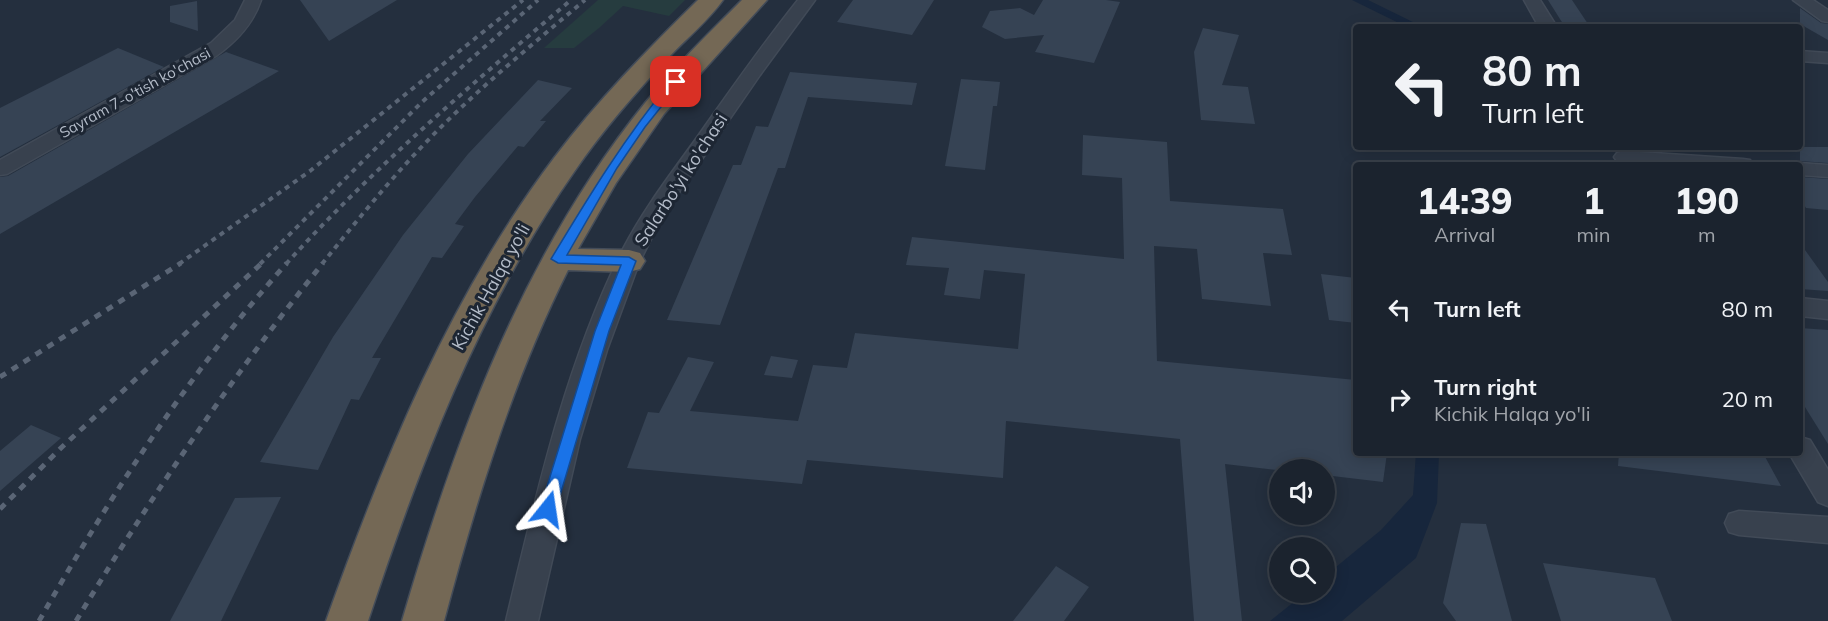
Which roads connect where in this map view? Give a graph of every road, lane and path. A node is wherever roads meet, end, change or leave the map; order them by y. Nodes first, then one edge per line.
1 (253, 0) edge
2 (711, 0) edge
3 (755, 0) edge
4 (807, 0) edge
5 (1532, 0) edge
6 (1801, 0) edge
7 (1828, 17) edge
8 (1546, 24) edge
9 (1803, 56) edge
10 (1828, 58) edge
11 (1624, 156) edge
12 (1703, 162) edge
13 (0, 169) edge
14 (1803, 169) edge
15 (1828, 171) edge
16 (558, 259) junction
17 (629, 261) junction
18 (1803, 307) edge
19 (1828, 310) edge
20 (1803, 453) edge
21 (1828, 494) edge
22 (1738, 523) dead end
23 (1828, 530) edge
24 (347, 621) edge
25 (423, 621) edge
26 (522, 621) edge

1 - 13 street, Sayram 7-o'tish ko'chasi
2 - 24 highway, Kichik Halqa yo'li
3 - 16 highway
4 - 17 street, Salarbo'yi ko'chasi
5 - 8 street
6 - 7 street
9 - 10 street
11 - 12 street
14 - 15 street
16 - 17 highway
16 - 25 highway
17 - 26 street, Salarbo'yi ko'chasi
18 - 19 street
20 - 21 street
22 - 23 street

